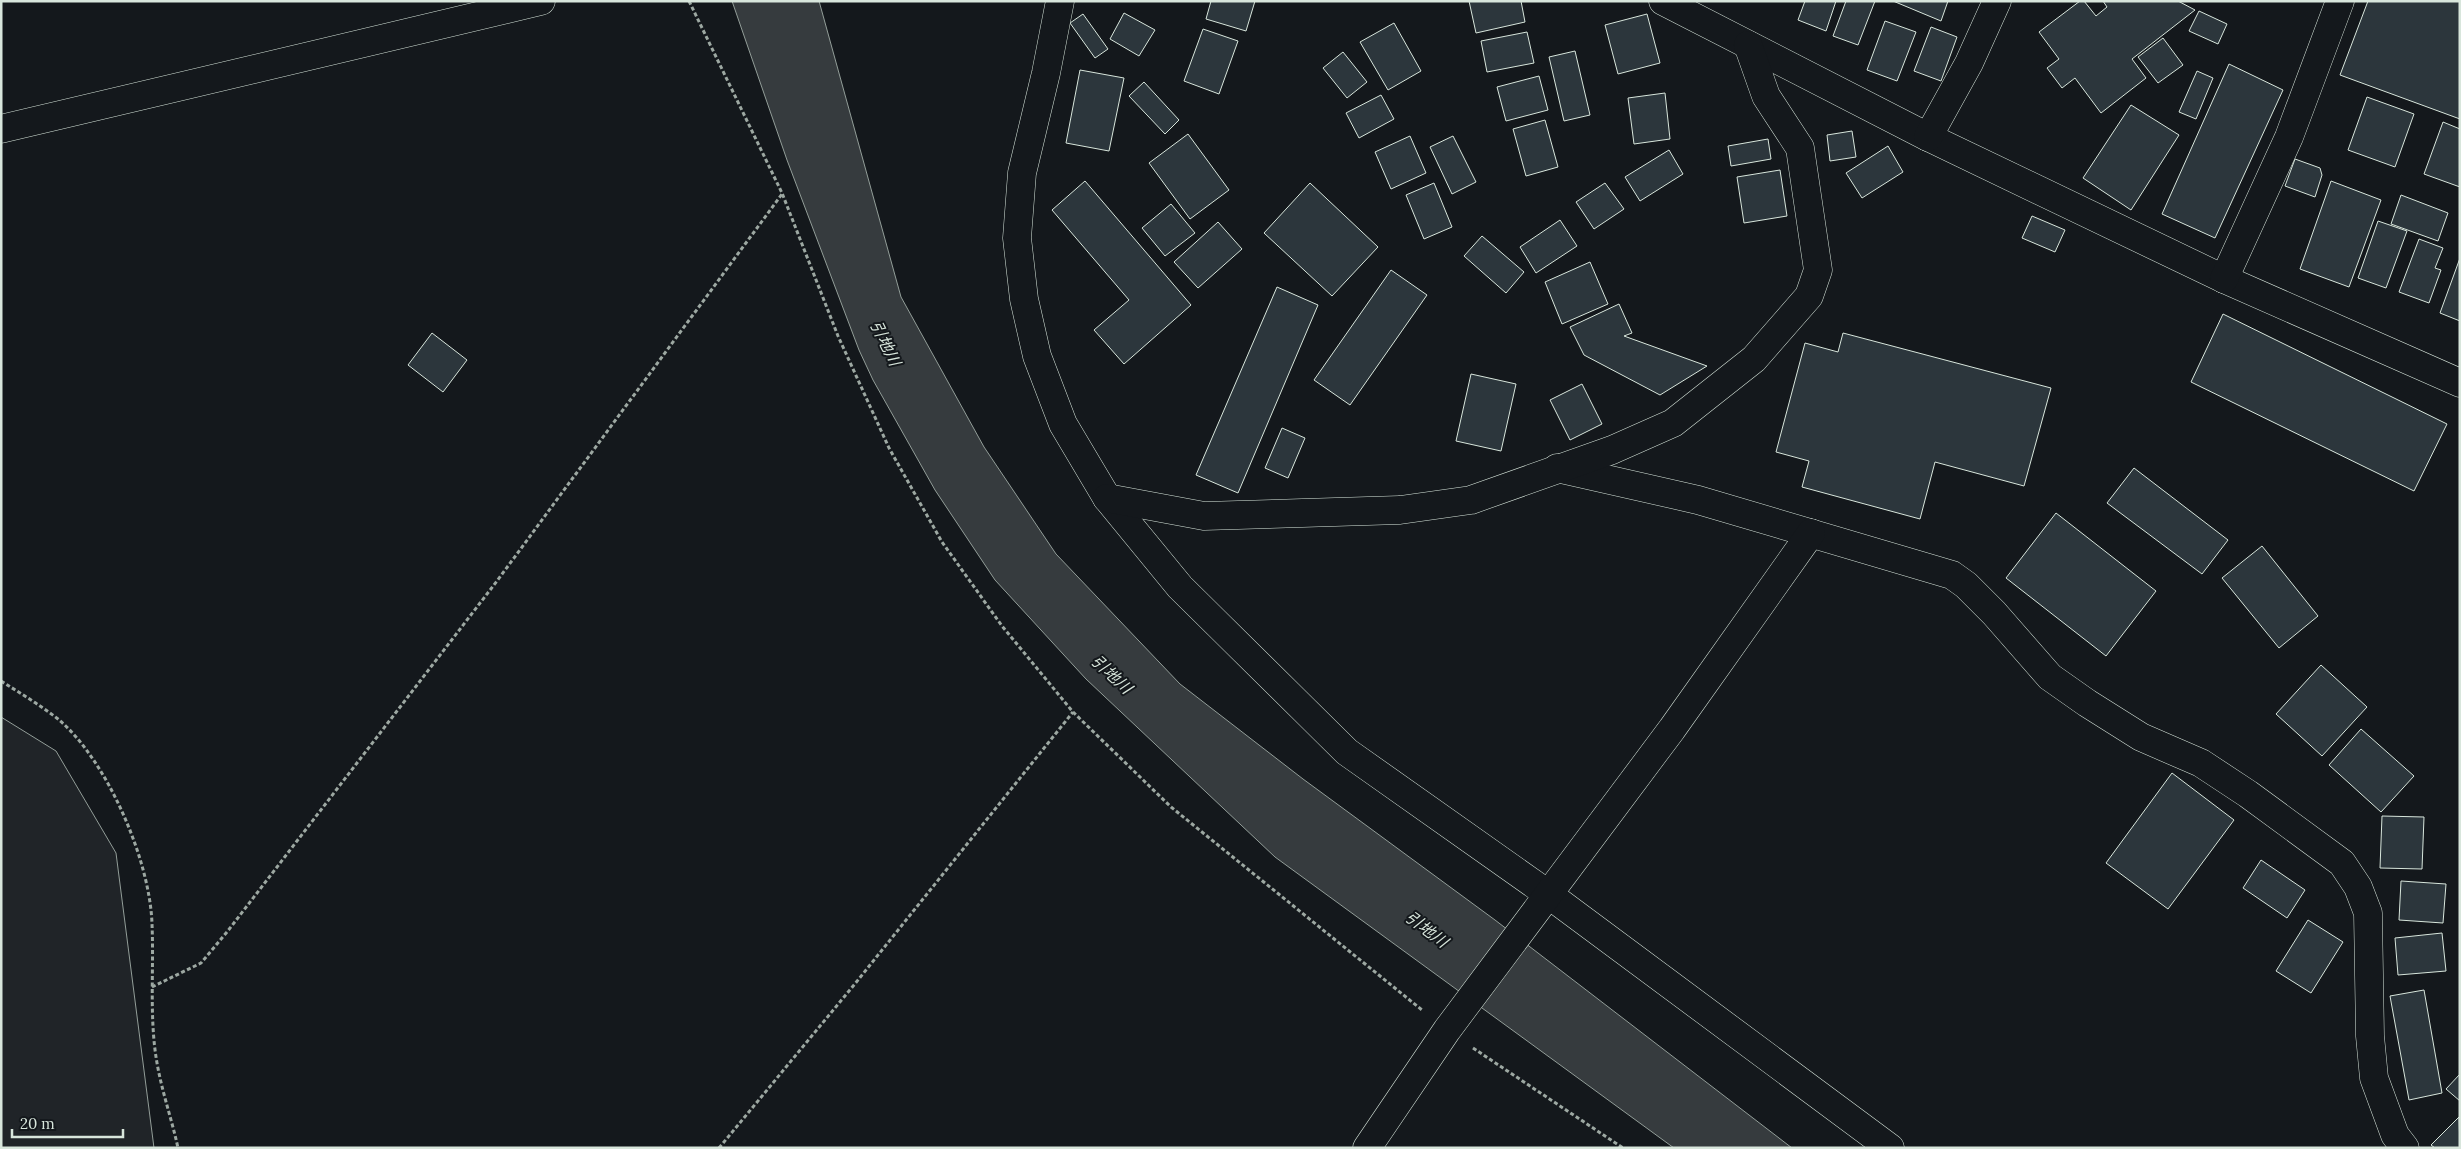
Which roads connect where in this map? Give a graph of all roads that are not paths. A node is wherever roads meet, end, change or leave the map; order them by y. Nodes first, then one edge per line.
1 (541, 1) edge
2 (1060, 1) edge
3 (1663, 1) edge
4 (1997, 1) edge
5 (2340, 1) edge
6 (1748, 45) junction
7 (1, 129) edge
8 (1928, 137) junction
9 (2224, 279) junction
10 (2460, 383) edge
11 (1558, 468) junction
12 (1107, 498) junction
13 (1812, 533) junction
14 (1548, 894) junction
15 (1367, 1148) edge
16 (1890, 1148) edge
17 (2405, 1148) edge

1 - 7 street
2 - 12 street
3 - 6 street
4 - 8 street
5 - 9 street
6 - 8 street
6 - 11 street
8 - 9 street
9 - 10 street
11 - 12 street
11 - 13 street
12 - 14 street
13 - 14 street
13 - 17 street
14 - 15 street
14 - 16 street

